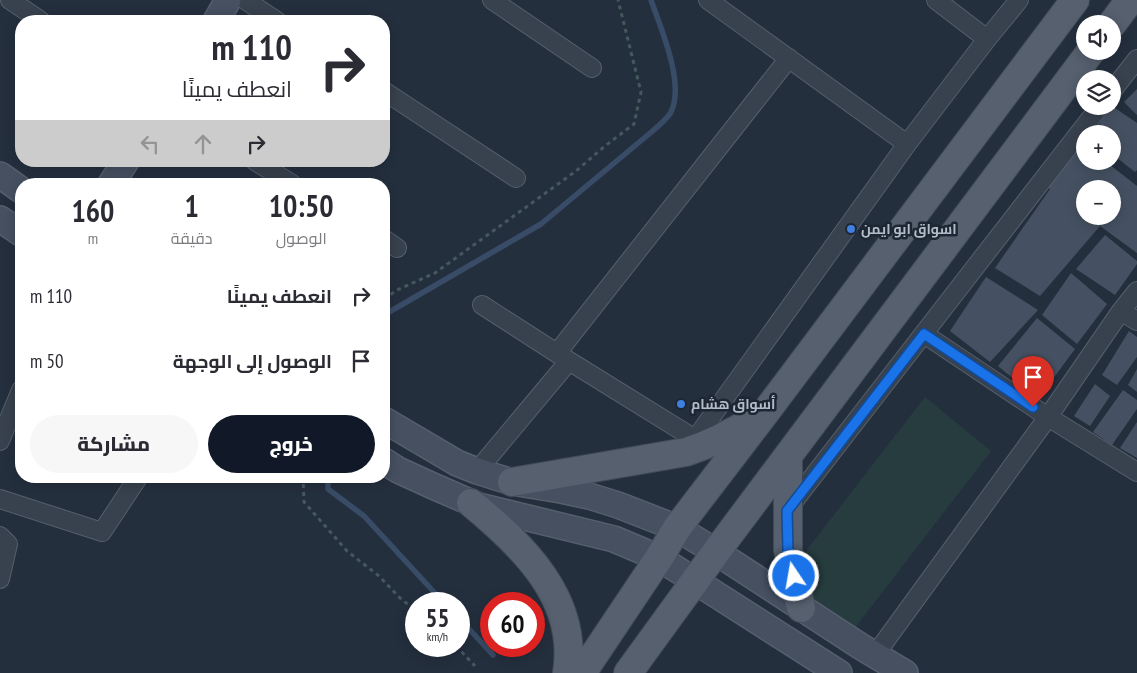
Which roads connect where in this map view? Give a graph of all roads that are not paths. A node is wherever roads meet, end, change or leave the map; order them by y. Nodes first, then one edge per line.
1 (10, 0) edge
2 (228, 0) edge
3 (245, 0) edge
4 (492, 0) edge
5 (708, 0) edge
6 (936, 0) edge
7 (1019, 0) edge
8 (1075, 0) edge
9 (1130, 0) edge
10 (32, 15) edge
11 (219, 15) edge
12 (268, 15) edge
13 (1119, 15) edge
14 (987, 39) junction
15 (789, 58) junction
16 (1137, 59) edge
17 (1084, 60) edge
18 (592, 68) dead end
19 (1121, 79) edge
20 (390, 95) edge
21 (1093, 115) edge
22 (907, 144) junction
23 (122, 167) edge
24 (265, 167) edge
25 (0, 175) edge
26 (115, 178) edge
27 (282, 178) edge
28 (516, 178) dead end
29 (15, 186) edge
30 (0, 218) edge
31 (15, 229) edge
32 (1137, 291) edge
33 (482, 305) dead end
34 (1121, 312) junction
35 (1137, 321) edge
36 (924, 334) junction
37 (563, 357) junction
38 (15, 399) edge
39 (5, 413) edge
40 (765, 413) junction
41 (1048, 417) junction
42 (390, 424) edge
43 (0, 441) edge
44 (690, 446) junction
45 (788, 456) junction
46 (390, 465) edge
47 (477, 471) junction
48 (1137, 472) edge
49 (512, 482) junction
50 (134, 483) edge
51 (0, 499) edge
52 (471, 503) junction
53 (787, 511) junction
54 (677, 528) junction
55 (0, 536) edge
56 (716, 552) junction
57 (659, 558) junction
58 (0, 579) edge
59 (695, 581) junction
60 (801, 608) junction
61 (875, 655) junction
62 (567, 673) edge
63 (582, 673) edge
64 (628, 673) edge
65 (839, 673) edge
66 (905, 673) edge

1 - 10 street
2 - 11 main road
3 - 12 street
4 - 18 street
5 - 15 street
6 - 14 street
7 - 14 street
8 - 40 main road
9 - 13 main road
14 - 22 street
15 - 22 street
15 - 37 street
16 - 19 street
17 - 45 main road
20 - 28 street
21 - 36 street
22 - 44 street
23 - 26 main road
24 - 27 street
25 - 29 main road
30 - 31 main road
32 - 34 street
33 - 37 street
34 - 35 street
34 - 41 street
36 - 41 street
36 - 53 street
37 - 44 street
37 - 47 street
38 - 39 street
39 - 43 street
40 - 44 main road
40 - 54 main road
41 - 48 street
41 - 61 street
42 - 47 main road
44 - 49 main road
45 - 53 main road
45 - 56 main road
46 - 52 main road
47 - 49 main road
49 - 54 main road
50 - 51 street
52 - 57 main road
52 - 62 main road
53 - 60 main road
54 - 56 main road
54 - 57 main road
55 - 58 street
56 - 59 main road
56 - 60 main road
57 - 59 main road
57 - 63 main road
59 - 64 main road
59 - 65 main road
60 - 61 main road
61 - 66 main road

